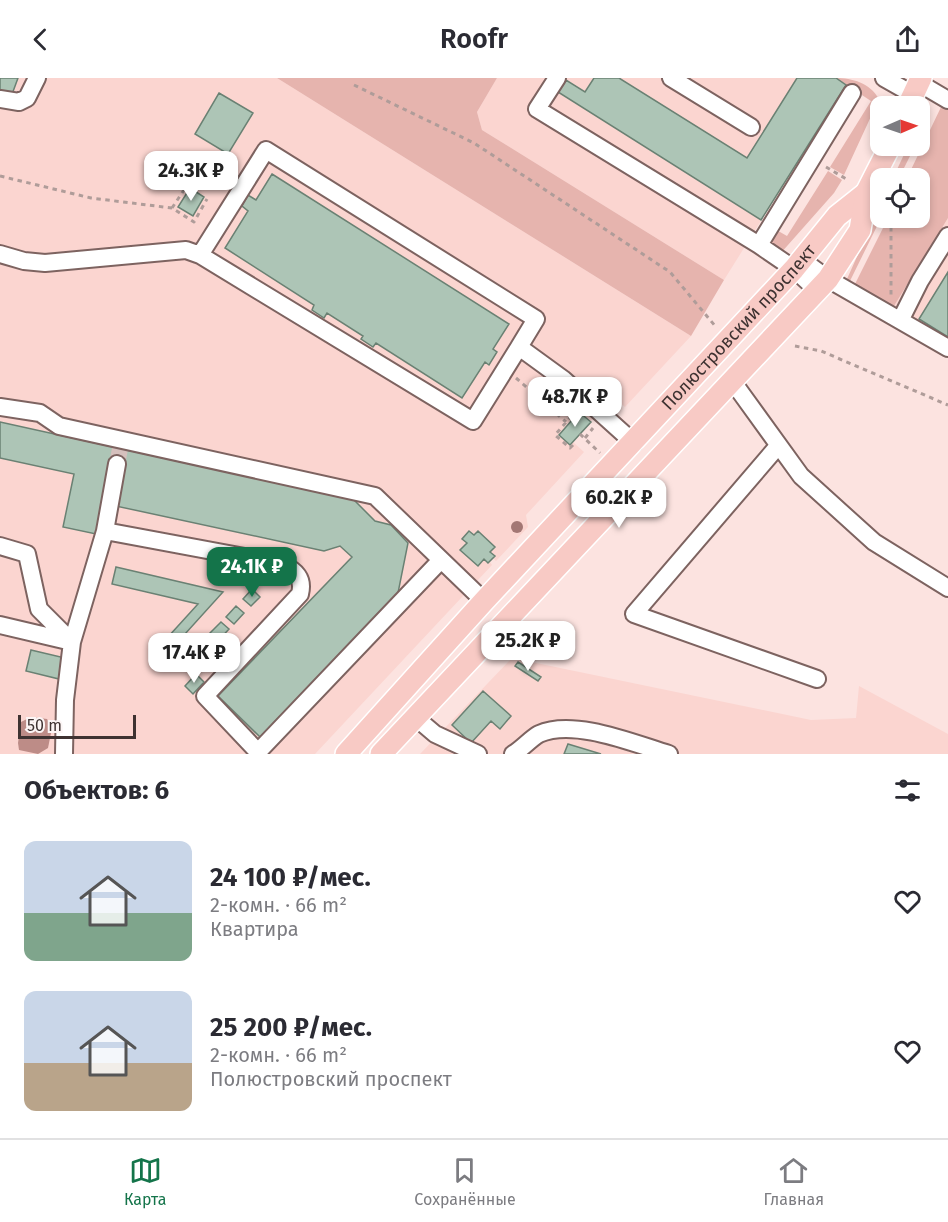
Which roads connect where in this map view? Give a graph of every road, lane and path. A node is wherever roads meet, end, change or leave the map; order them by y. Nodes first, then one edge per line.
1 (36, 78) edge
2 (557, 78) edge
3 (884, 78) edge
4 (681, 80) edge
5 (354, 85) dead end
6 (916, 91) edge
7 (852, 93) dead end
8 (0, 99) edge
9 (948, 100) edge
10 (751, 127) dead end
11 (885, 156) edge
12 (829, 169) dead end
13 (0, 176) edge
14 (848, 180) dead end
15 (186, 187) dead end
16 (866, 193) junction
17 (207, 199) dead end
18 (172, 208) junction
19 (892, 228) edge
20 (948, 236) edge
21 (759, 244) junction
22 (0, 254) edge
23 (200, 255) junction
24 (798, 264) junction
25 (823, 285) junction
26 (896, 317) junction
27 (728, 341) junction
28 (795, 346) dead end
29 (519, 347) junction
30 (948, 348) edge
31 (506, 369) junction
32 (733, 382) junction
33 (948, 405) edge
34 (580, 407) dead end
35 (0, 408) edge
36 (566, 422) junction
37 (580, 434) dead end
38 (634, 443) junction
39 (573, 445) dead end
40 (778, 446) junction
41 (120, 451) junction
42 (600, 453) dead end
43 (568, 515) junction
44 (105, 531) junction
45 (588, 533) junction
46 (0, 546) edge
47 (441, 560) junction
48 (948, 588) edge
49 (484, 601) junction
50 (0, 625) edge
51 (72, 642) junction
52 (817, 679) dead end
53 (415, 717) junction
54 (64, 754) edge
55 (346, 754) edge
56 (381, 754) edge
57 (478, 754) edge
58 (513, 754) edge
59 (669, 754) edge

1 - 8 street
2 - 21 street
3 - 6 street
4 - 10 street
5 - 27 path
6 - 9 street
7 - 21 street
11 - 16 main road, Полюстровский проспект
12 - 14 path
13 - 18 path
15 - 18 path
16 - 24 main road, Полюстровский проспект
16 - 25 main road, Полюстровский проспект
17 - 18 path
19 - 26 path
20 - 26 street
21 - 24 street
22 - 23 street
23 - 29 street
23 - 31 street
24 - 25 street
24 - 27 main road, Полюстровский проспект
25 - 26 street
25 - 32 main road, Полюстровский проспект
26 - 30 street
27 - 38 main road, Полюстровский проспект
28 - 33 path
29 - 31 street
29 - 38 street
31 - 36 path
32 - 40 street
32 - 45 main road, Полюстровский проспект
34 - 36 path
35 - 41 street
36 - 39 path
37 - 42 path
38 - 43 main road, Полюстровский проспект
40 - 48 street
40 - 52 street
41 - 44 street
41 - 47 street
43 - 45 main road
43 - 49 main road, Полюстровский проспект
44 - 47 street
44 - 51 street
45 - 53 main road, Полюстровский проспект
46 - 51 street
47 - 49 street
49 - 55 main road, Полюстровский проспект
50 - 51 street
51 - 54 street
53 - 56 main road, Полюстровский проспект
53 - 57 street
58 - 59 street

